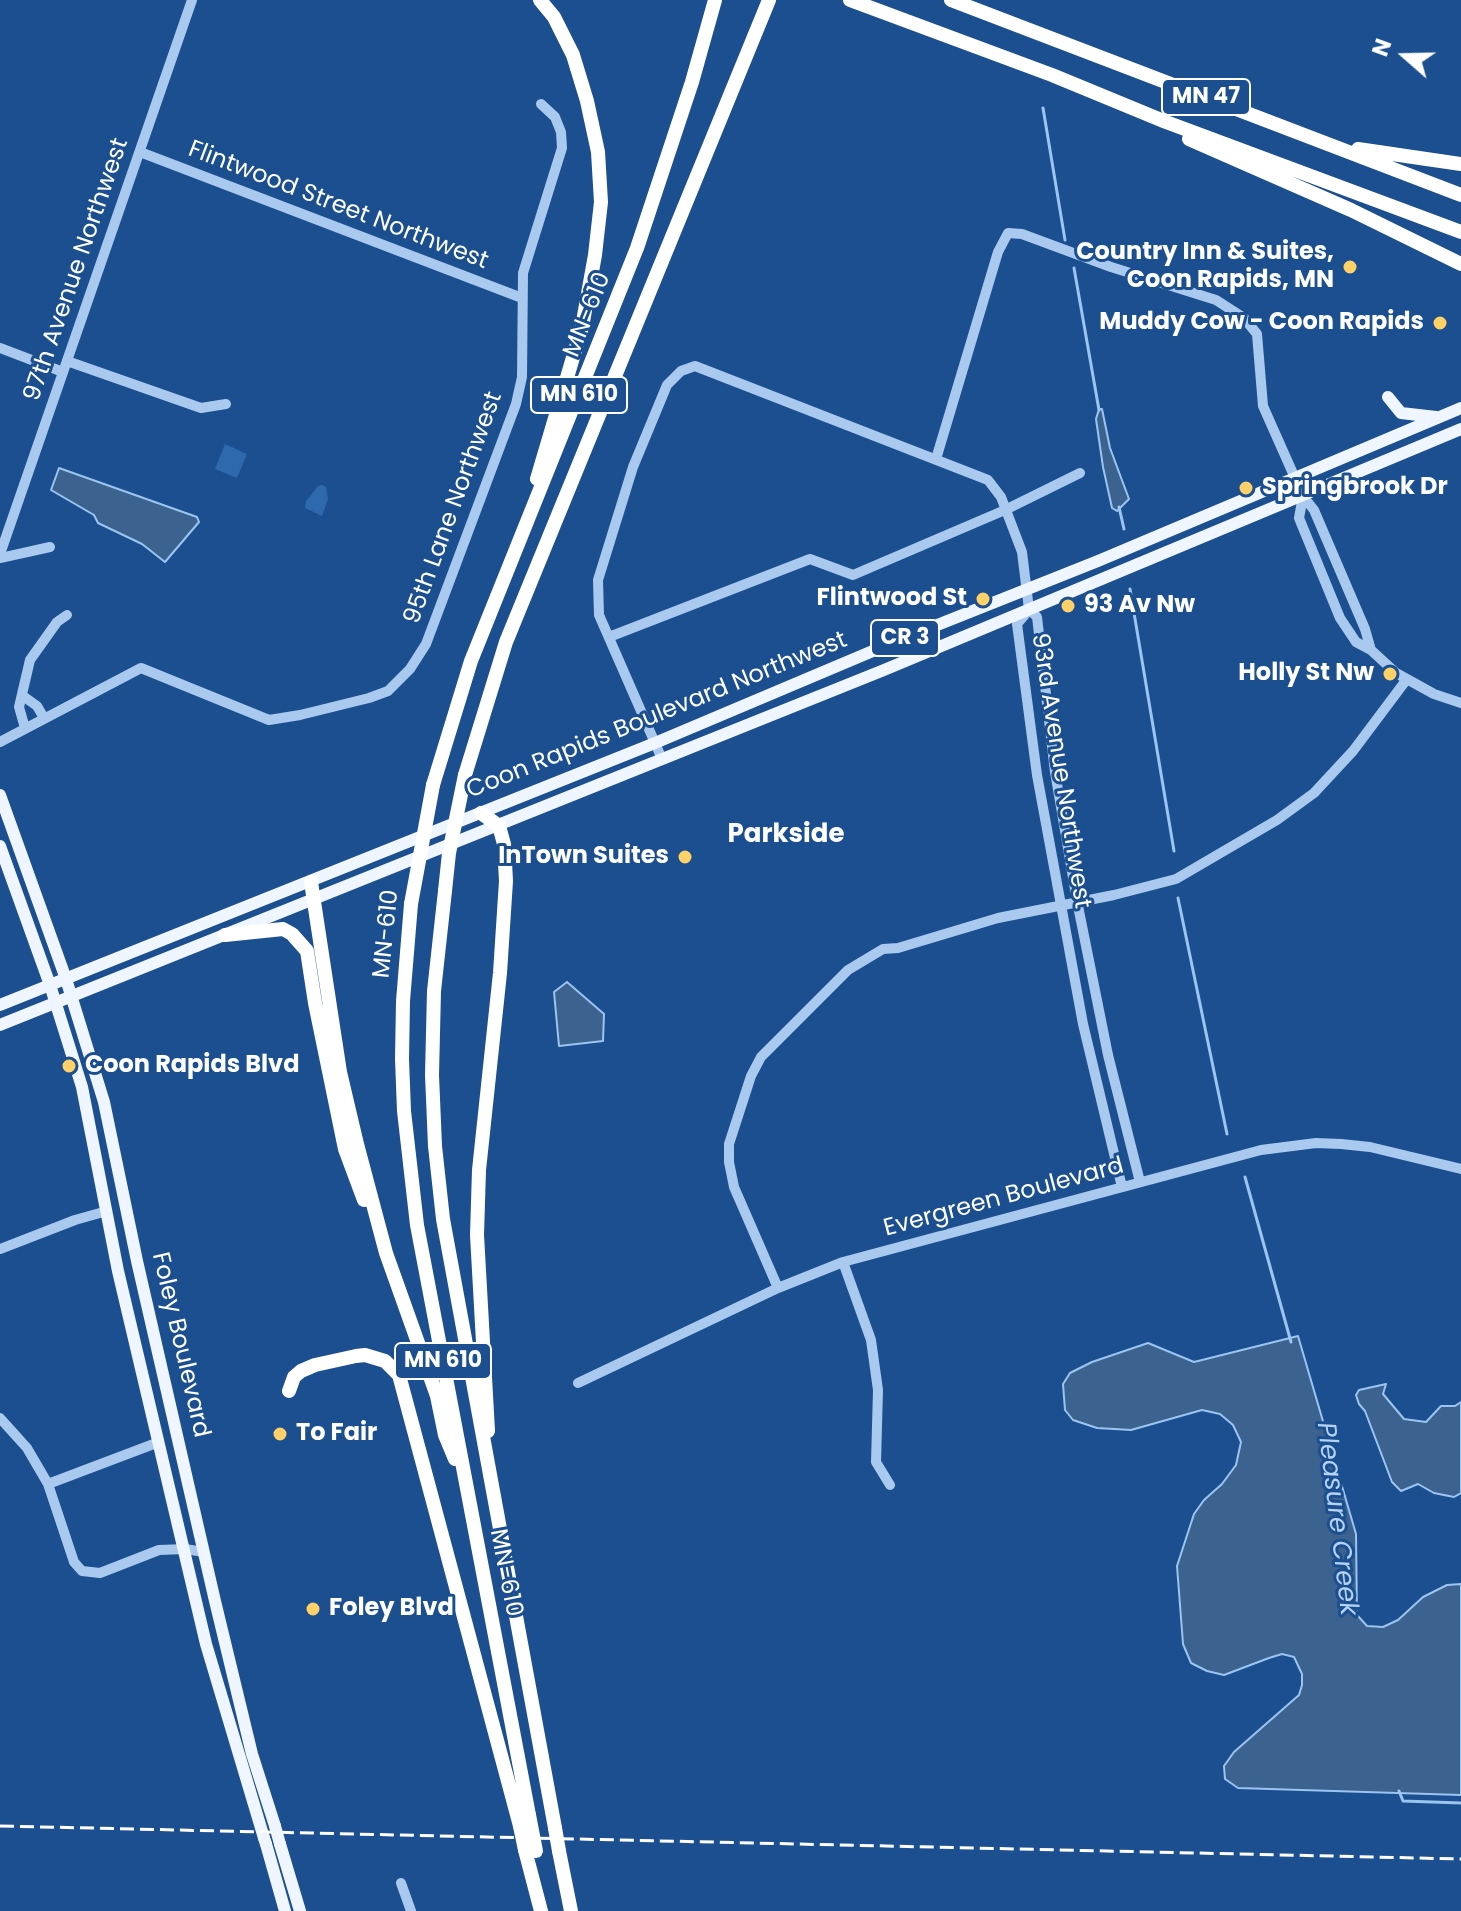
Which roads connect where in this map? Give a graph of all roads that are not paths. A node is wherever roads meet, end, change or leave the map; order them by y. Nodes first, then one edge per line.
1 (192, 0) edge
2 (540, 0) edge
3 (715, 0) edge
4 (850, 0) edge
5 (951, 0) edge
6 (776, 1) edge
7 (541, 104) dead end
8 (1166, 122) junction
9 (1333, 146) junction
10 (140, 152) junction
11 (1461, 164) edge
12 (1461, 195) edge
13 (1461, 232) edge
14 (1461, 264) edge
15 (522, 298) junction
16 (0, 348) edge
17 (65, 367) junction
18 (1388, 397) dead end
19 (226, 404) dead end
20 (1456, 410) edge
21 (1461, 429) edge
22 (1461, 436) edge
23 (1410, 450) junction
24 (936, 459) junction
25 (1080, 473) dead end
26 (1296, 479) junction
27 (1303, 496) junction
28 (532, 510) junction
29 (1005, 510) junction
30 (50, 547) dead end
31 (0, 556) edge
32 (1026, 590) junction
33 (1029, 609) junction
34 (67, 615) dead end
35 (609, 637) junction
36 (1371, 650) junction
37 (1407, 679) junction
38 (23, 696) junction
39 (1461, 703) edge
40 (44, 718) junction
41 (25, 728) junction
42 (0, 742) edge
43 (655, 743) junction
44 (662, 759) junction
45 (0, 795) edge
46 (481, 813) junction
47 (499, 826) junction
48 (0, 846) edge
49 (311, 882) junction
50 (314, 899) junction
51 (1077, 901) junction
52 (1060, 905) junction
53 (225, 935) junction
54 (66, 979) junction
55 (50, 985) junction
56 (71, 995) junction
57 (55, 1001) junction
58 (0, 1005) edge
59 (0, 1025) edge
60 (1461, 1169) edge
61 (1140, 1182) junction
62 (1122, 1187) junction
63 (107, 1211) junction
64 (0, 1249) edge
65 (386, 1253) junction
66 (843, 1262) junction
67 (778, 1288) junction
68 (578, 1383) dead end
69 (289, 1391) dead end
70 (0, 1418) edge
71 (159, 1442) junction
72 (48, 1484) junction
73 (890, 1485) dead end
74 (490, 1487) junction
75 (468, 1493) junction
76 (185, 1549) junction
77 (204, 1552) junction
78 (246, 1756) junction
79 (524, 1820) junction
80 (401, 1883) dead end
81 (285, 1911) edge
82 (300, 1911) edge
83 (411, 1911) edge
84 (544, 1911) edge
85 (571, 1911) edge

1 - 10 street, 97th Avenue Northwest
2 - 28 highway
3 - 28 highway, MN-610 / MN 610
4 - 8 highway, MN 47
5 - 9 highway, MN 47
6 - 74 highway, MN-610 / MN 610, bridge
7 - 15 street, 95th Lane Northwest
8 - 13 highway, MN 47
8 - 14 highway
9 - 11 highway
9 - 12 highway, MN 47
10 - 15 street, Flintwood Street Northwest
10 - 17 street, 97th Avenue Northwest
15 - 40 street, 95th Lane Northwest
16 - 17 street
17 - 19 street
17 - 31 street, 97th Avenue Northwest
18 - 20 main road
20 - 26 main road, Coon Rapids Boulevard Northwest / CR 3
21 - 23 main road, Coon Rapids Boulevard Northwest / CR 3
22 - 23 main road
23 - 27 main road, Coon Rapids Boulevard Northwest / CR 3
24 - 26 street
24 - 29 street
24 - 35 street
25 - 29 street
26 - 27 street
26 - 32 main road, Coon Rapids Boulevard Northwest / CR 3
27 - 33 main road, Coon Rapids Boulevard Northwest / CR 3
27 - 36 street
27 - 36 street
28 - 75 highway, MN-610 / MN 610, bridge
29 - 32 street
29 - 35 street
30 - 31 street
32 - 33 street
32 - 43 main road, Coon Rapids Boulevard Northwest / CR 3
33 - 44 main road, Coon Rapids Boulevard Northwest / CR 3
33 - 51 street, 93rd Avenue Northwest
33 - 52 street, 93rd Avenue Northwest
34 - 38 street
35 - 43 street
36 - 37 street
37 - 39 street
37 - 51 street
38 - 40 street
38 - 41 street
40 - 41 street, 95th Lane Northwest
41 - 42 street, 95th Lane Northwest
43 - 44 street
43 - 46 main road, Coon Rapids Boulevard Northwest / CR 3
44 - 47 main road, Coon Rapids Boulevard Northwest / CR 3
45 - 54 main road, Foley Boulevard
46 - 47 highway
46 - 49 main road, Coon Rapids Boulevard Northwest / CR 3
47 - 50 main road, Coon Rapids Boulevard Northwest / CR 3
47 - 74 highway
48 - 55 main road, Foley Boulevard
49 - 50 highway
49 - 54 main road, Coon Rapids Boulevard Northwest / CR 3
50 - 53 main road, Coon Rapids Boulevard Northwest / CR 3
50 - 65 highway
51 - 52 street
51 - 61 street, 93rd Avenue Northwest
52 - 62 street, 93rd Avenue Northwest
52 - 67 street
53 - 56 main road, Coon Rapids Boulevard Northwest / CR 3
53 - 65 highway
54 - 55 main road, Coon Rapids Boulevard Northwest / CR 3
54 - 56 main road, Foley Boulevard
55 - 57 main road, Foley Boulevard
55 - 58 main road, Coon Rapids Boulevard Northwest / CR 3
56 - 57 main road, Coon Rapids Boulevard Northwest / CR 3
56 - 77 main road, Foley Boulevard
57 - 59 main road, Coon Rapids Boulevard Northwest / CR 3
57 - 63 main road, Foley Boulevard
60 - 61 street, Evergreen Boulevard
61 - 62 street, Evergreen Boulevard
62 - 66 street, Evergreen Boulevard
63 - 64 street
63 - 71 main road, Foley Boulevard
65 - 75 highway
66 - 67 street, Evergreen Boulevard
66 - 73 street
67 - 68 street, Evergreen Boulevard
69 - 79 highway
70 - 72 street
71 - 72 street
71 - 76 main road, Foley Boulevard
72 - 76 street
74 - 85 highway, MN-610 / MN 610, bridge
75 - 79 highway, MN-610 / MN 610
76 - 77 street
76 - 78 main road, Foley Boulevard
77 - 78 main road, Foley Boulevard
78 - 81 main road, Foley Boulevard
78 - 82 main road, Foley Boulevard, bridge
79 - 84 highway, MN-610 / MN 610, bridge
80 - 83 street

